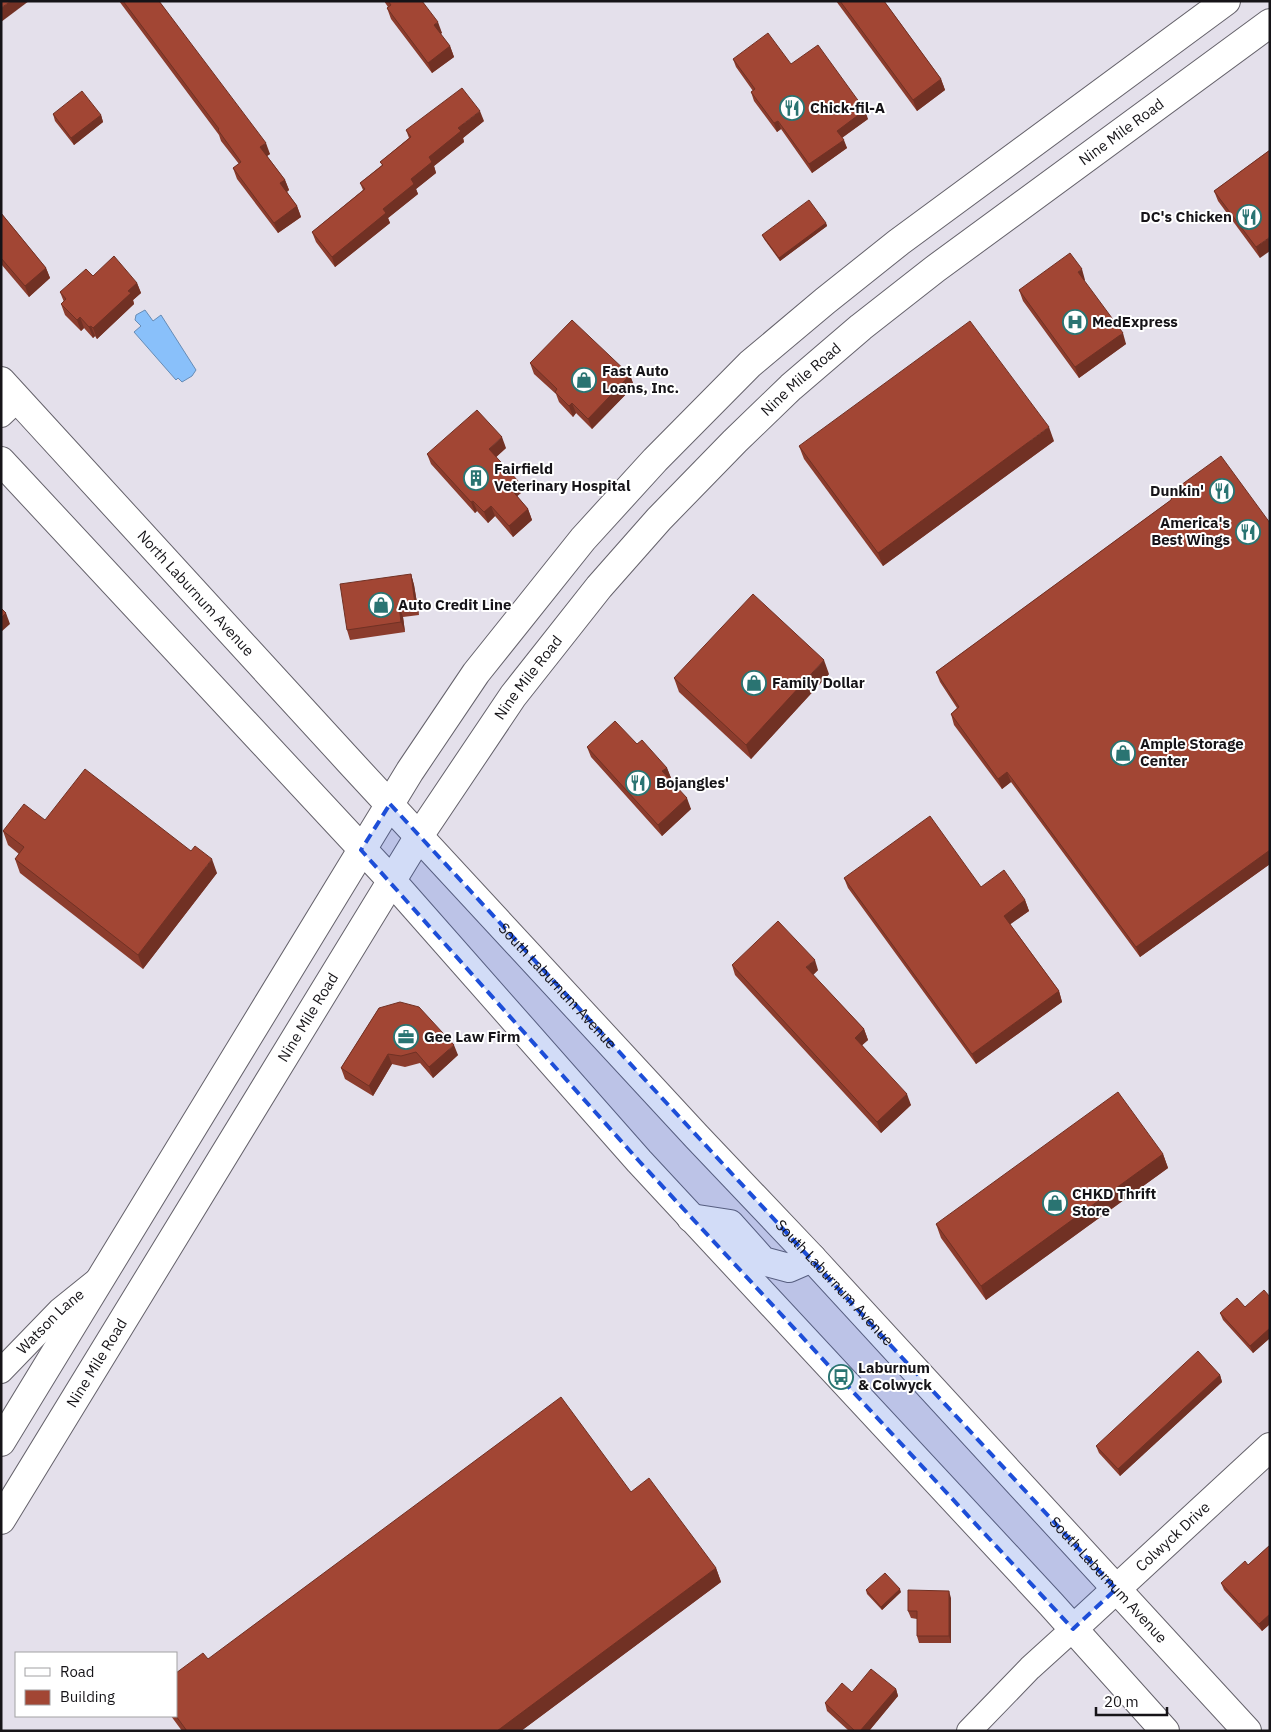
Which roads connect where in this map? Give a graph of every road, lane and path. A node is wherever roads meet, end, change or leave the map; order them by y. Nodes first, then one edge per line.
1 (1226, 1) edge
2 (1270, 24) edge
3 (7, 398) edge
4 (1, 461) edge
5 (390, 804) junction
6 (418, 836) junction
7 (362, 850) junction
8 (391, 880) junction
9 (692, 1218) junction
10 (812, 1258) junction
11 (103, 1275) junction
12 (1, 1371) edge
13 (1, 1442) edge
14 (1270, 1446) edge
15 (1, 1520) edge
16 (1116, 1589) junction
17 (1073, 1629) junction
18 (969, 1731) edge
19 (1165, 1731) edge
20 (1247, 1731) edge

1 - 5 main road
2 - 6 main road, Nine Mile Road
3 - 5 main road, North Laburnum Avenue
4 - 7 main road
5 - 6 main road, North Laburnum Avenue
5 - 7 main road
6 - 8 main road, Nine Mile Road
6 - 10 main road, South Laburnum Avenue
7 - 8 main road
7 - 11 main road
8 - 9 main road
8 - 15 main road, Nine Mile Road
9 - 10 main road
9 - 17 main road
10 - 16 main road, South Laburnum Avenue
11 - 12 street, Watson Lane
11 - 13 main road
14 - 16 main road, Colwyck Drive
16 - 17 main road, Colwyck Drive
16 - 20 main road, South Laburnum Avenue
17 - 18 street, Colwyck Drive
17 - 19 main road

